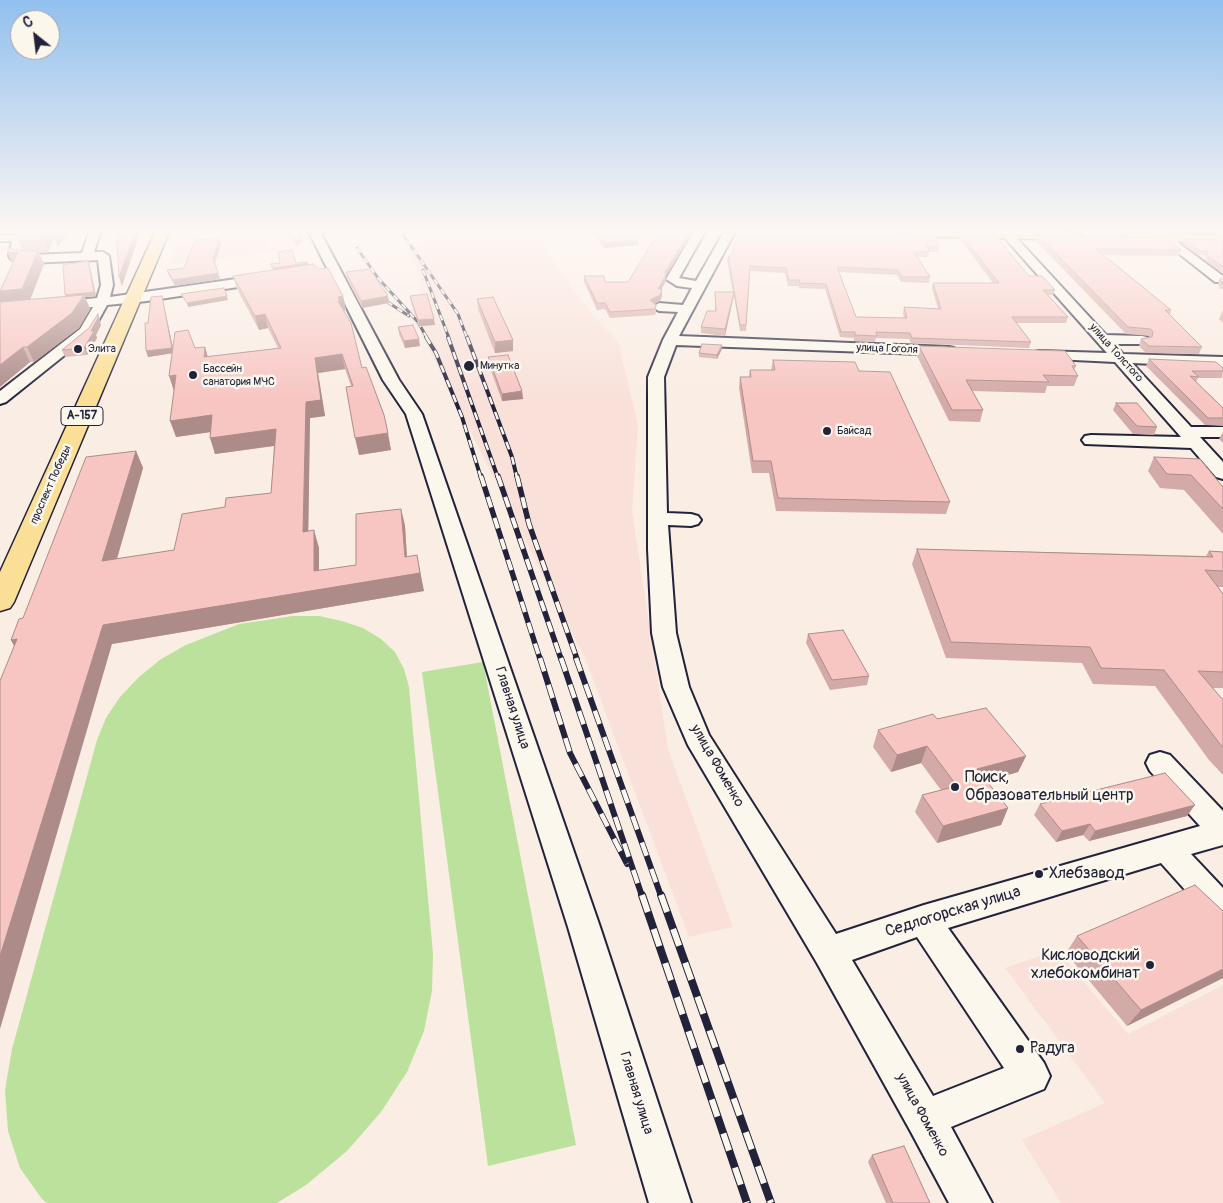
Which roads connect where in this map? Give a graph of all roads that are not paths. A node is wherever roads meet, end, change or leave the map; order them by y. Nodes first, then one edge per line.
1 (107, 286) edge
2 (139, 286) edge
3 (218, 286) edge
4 (337, 286) edge
5 (699, 286) edge
6 (1055, 286) edge
7 (133, 299) junction
8 (102, 302) junction
9 (659, 307) dead end
10 (687, 309) junction
11 (0, 312) edge
12 (1103, 339) junction
13 (670, 340) junction
14 (1142, 340) edge
15 (963, 352) edge
16 (1022, 354) edge
17 (1120, 358) junction
18 (1223, 362) edge
19 (2, 397) edge
20 (1223, 432) edge
21 (1191, 437) junction
22 (1090, 440) dead end
23 (1223, 473) edge
24 (657, 520) junction
25 (691, 520) dead end
26 (0, 602) edge
27 (1160, 763) dead end
28 (1223, 832) edge
29 (1168, 849) junction
30 (1223, 910) edge
31 (924, 920) junction
32 (829, 952) junction
33 (926, 1118) junction
34 (670, 1203) edge
35 (971, 1203) edge

1 - 8 street
2 - 7 main road, проспект Победы / А-157
3 - 7 street
4 - 34 street, Главная улица
5 - 10 street, улица Фоменко
6 - 12 street, улица Толстого
7 - 8 street
7 - 26 main road, проспект Победы / А-157
8 - 11 street
8 - 19 street
9 - 10 street
10 - 13 street, улица Фоменко
12 - 14 street
12 - 17 street, улица Толстого
13 - 15 street, улица Гоголя
13 - 24 street, улица Фоменко
16 - 17 street
17 - 18 street
17 - 21 street, улица Толстого
20 - 21 street
21 - 22 street
21 - 23 street, улица Толстого
24 - 25 street
24 - 32 street, улица Фоменко
27 - 28 street
28 - 29 street, Седлогорская улица
29 - 30 street
29 - 31 street, Седлогорская улица
31 - 32 street, Седлогорская улица
31 - 33 street
32 - 33 street, улица Фоменко
33 - 35 street, улица Фоменко

